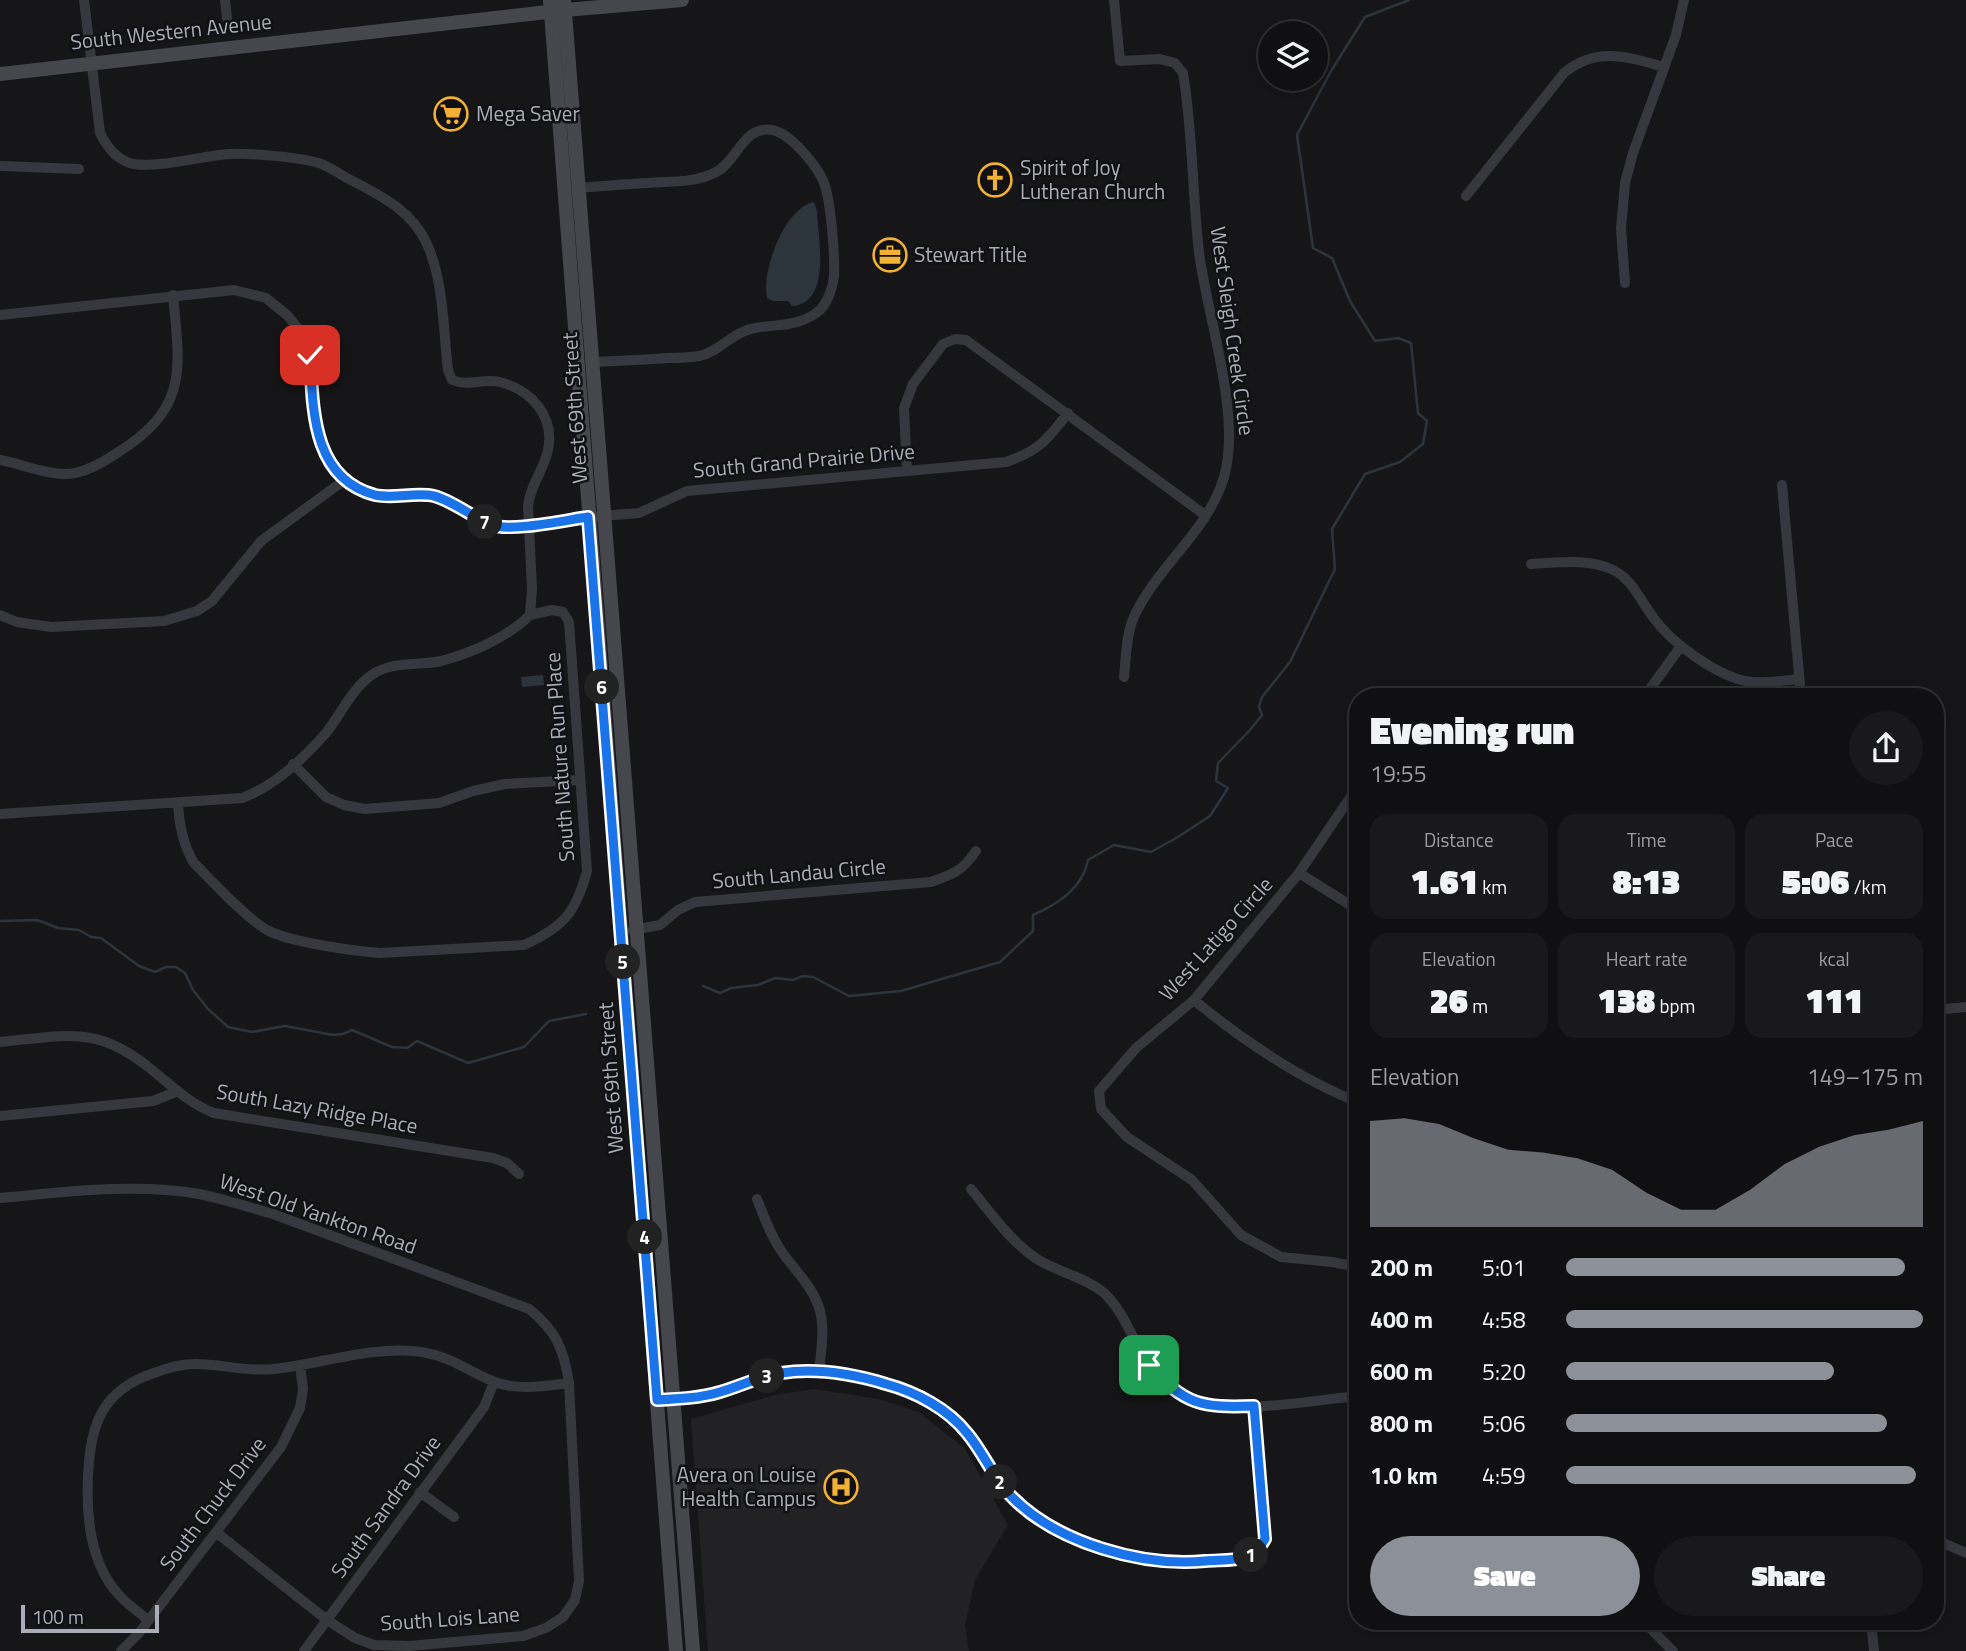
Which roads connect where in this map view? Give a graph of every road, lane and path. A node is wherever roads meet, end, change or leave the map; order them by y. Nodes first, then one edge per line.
1 (85, 0) edge
2 (225, 0) edge
3 (682, 0) edge
4 (1114, 0) edge
5 (1684, 0) edge
6 (558, 5) edge
7 (227, 18) dead end
8 (91, 62) junction
9 (1664, 67) junction
10 (0, 74) edge
11 (0, 166) edge
12 (79, 169) dead end
13 (579, 188) junction
14 (1466, 195) dead end
15 (1625, 283) dead end
16 (173, 295) junction
17 (0, 315) edge
18 (592, 362) junction
19 (576, 364) junction
20 (1068, 413) junction
21 (0, 460) edge
22 (906, 471) junction
23 (346, 479) junction
24 (1782, 485) dead end
25 (604, 515) junction
26 (1205, 515) junction
27 (588, 517) junction
28 (530, 525) junction
29 (1531, 564) dead end
30 (0, 615) edge
31 (530, 615) junction
32 (1681, 646) junction
33 (1124, 677) dead end
34 (1799, 679) junction
35 (1650, 688) edge
36 (1800, 688) edge
37 (293, 764) junction
38 (626, 779) junction
39 (580, 780) junction
40 (609, 780) junction
41 (1349, 799) edge
42 (178, 803) junction
43 (0, 814) edge
44 (976, 851) dead end
45 (1299, 873) junction
46 (1349, 904) edge
47 (637, 930) junction
48 (621, 931) junction
49 (1194, 1000) junction
50 (1966, 1007) edge
51 (1944, 1009) edge
52 (0, 1042) edge
53 (178, 1091) junction
54 (1349, 1099) edge
55 (0, 1116) edge
56 (519, 1174) dead end
57 (971, 1189) dead end
58 (0, 1198) edge
59 (757, 1199) dead end
60 (1349, 1265) edge
61 (300, 1365) junction
62 (819, 1371) junction
63 (495, 1382) junction
64 (569, 1383) junction
65 (1349, 1397) edge
66 (673, 1399) junction
67 (657, 1400) junction
68 (1254, 1406) junction
69 (420, 1492) junction
70 (454, 1517) dead end
71 (217, 1533) junction
72 (1944, 1543) edge
73 (1966, 1553) edge
74 (148, 1620) junction
75 (327, 1620) junction
76 (1652, 1630) edge
77 (1872, 1630) edge
78 (121, 1651) edge
79 (304, 1651) edge
80 (676, 1651) edge
81 (692, 1651) edge
82 (1673, 1651) edge
83 (1874, 1651) edge

1 - 8 street
2 - 7 street
3 - 6 main road, South Western Avenue
4 - 26 street, West Sleigh Creek Circle
5 - 9 street
6 - 8 main road, South Western Avenue
6 - 13 main road, West 69th Street
6 - 19 main road, West 69th Street
8 - 10 main road, South Western Avenue
8 - 28 street
9 - 14 street
9 - 15 street
11 - 12 street
13 - 18 main road, West 69th Street
13 - 18 street
16 - 17 street, South Grand Prairie Drive
16 - 21 street
16 - 23 street, South Grand Prairie Drive
18 - 19 main road
18 - 25 main road, West 69th Street
19 - 27 main road, West 69th Street
20 - 22 street, South Grand Prairie Drive
20 - 22 street
20 - 26 street
22 - 25 street, South Grand Prairie Drive
23 - 28 street, South Grand Prairie Drive
23 - 30 street
24 - 34 street
25 - 27 street, South Grand Prairie Drive
25 - 38 main road, West 69th Street
26 - 33 street, West Sleigh Creek Circle
27 - 28 street, South Grand Prairie Drive
27 - 40 main road, West 69th Street
28 - 31 street
29 - 32 street
31 - 37 street
31 - 39 street, South Nature Run Place
32 - 34 street
32 - 35 street
34 - 36 street
37 - 39 street
37 - 42 street
38 - 40 main road
38 - 47 main road, West 69th Street
39 - 42 street, South Nature Run Place
40 - 48 main road, West 69th Street
41 - 45 street, West Latigo Circle
42 - 43 street
44 - 47 street, South Landau Circle
45 - 46 street
45 - 49 street, West Latigo Circle
47 - 48 street, South Landau Circle
47 - 66 main road, West 69th Street
48 - 67 main road, West 69th Street
49 - 54 street
49 - 60 street, West Latigo Circle
50 - 51 street
52 - 53 street, South Lazy Ridge Place
53 - 55 street
53 - 56 street, South Lazy Ridge Place
57 - 68 street
58 - 64 street, West Old Yankton Road
59 - 62 street
61 - 63 street
61 - 71 street, South Chuck Drive
61 - 74 street
62 - 66 street
62 - 68 street
63 - 64 street
63 - 69 street, South Sandra Drive
64 - 75 street, South Lois Lane
65 - 68 street
66 - 67 street
66 - 81 main road, West 69th Street
67 - 80 main road, West 69th Street
69 - 70 street
69 - 75 street, South Sandra Drive
71 - 74 street, South Chuck Drive
71 - 75 street, South Lois Lane
72 - 73 street
74 - 78 street, South Chuck Drive
75 - 79 street, South Sandra Drive
76 - 82 street
77 - 83 street

